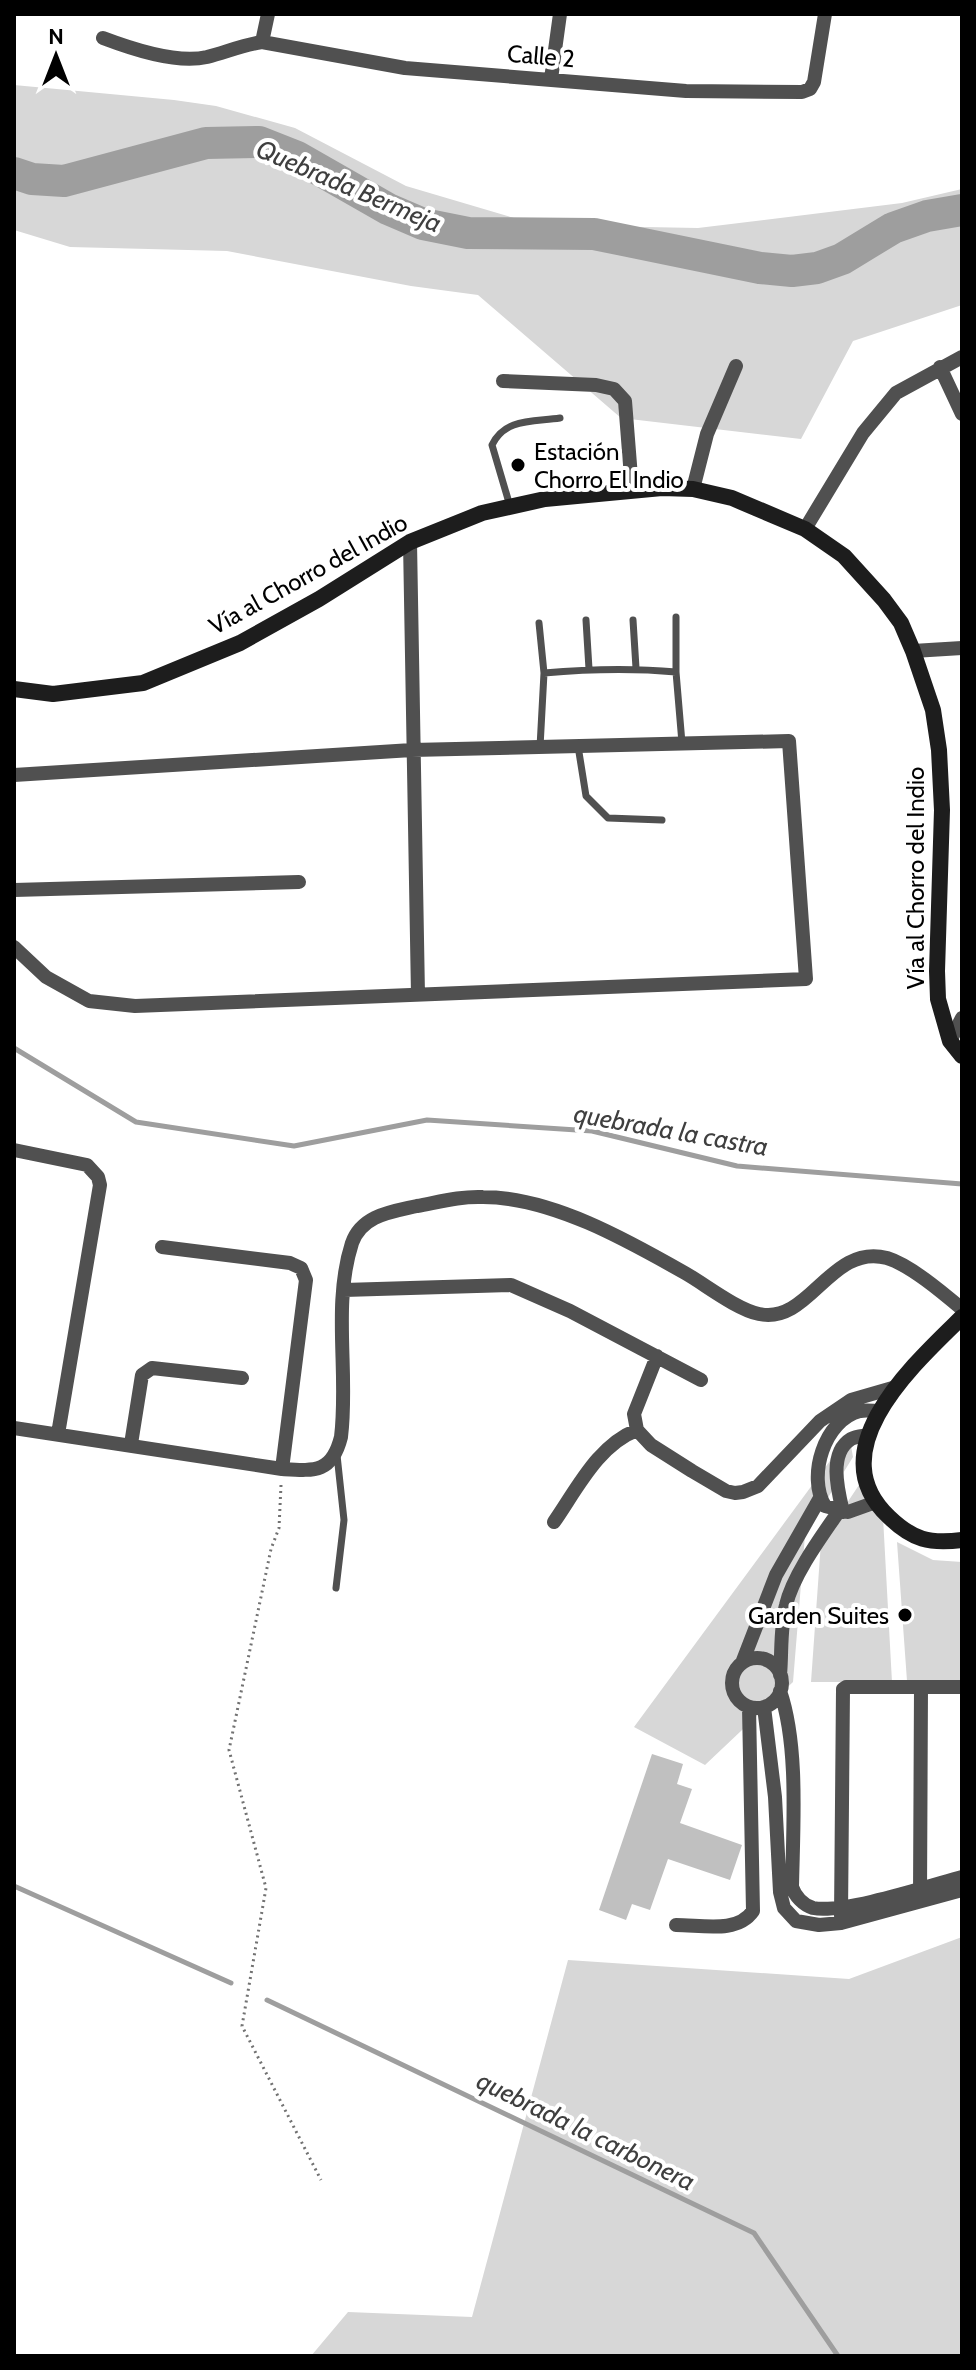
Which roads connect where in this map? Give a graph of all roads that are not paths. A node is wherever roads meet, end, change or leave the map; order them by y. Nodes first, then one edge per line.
1 (268, 14) edge
2 (560, 14) edge
3 (825, 14) edge
4 (103, 38) dead end
5 (262, 42) junction
6 (551, 79) junction
7 (962, 357) edge
8 (736, 366) dead end
9 (940, 367) junction
10 (503, 381) dead end
11 (962, 414) edge
12 (560, 418) dead end
13 (693, 489) junction
14 (632, 490) junction
15 (510, 506) junction
16 (805, 529) junction
17 (410, 542) junction
18 (676, 617) dead end
19 (586, 620) dead end
20 (633, 620) dead end
21 (539, 623) dead end
22 (962, 648) edge
23 (913, 651) junction
24 (636, 668) junction
25 (589, 669) junction
26 (676, 672) junction
27 (544, 673) junction
28 (14, 689) edge
29 (682, 743) junction
30 (578, 746) junction
31 (540, 747) junction
32 (412, 750) junction
33 (14, 775) edge
34 (662, 820) dead end
35 (299, 882) dead end
36 (14, 890) edge
37 (14, 947) edge
38 (418, 995) junction
39 (962, 1018) edge
40 (950, 1041) junction
41 (962, 1056) edge
42 (14, 1150) edge
43 (162, 1247) dead end
44 (344, 1290) junction
45 (962, 1309) edge
46 (962, 1317) edge
47 (657, 1356) junction
48 (242, 1378) dead end
49 (701, 1380) dead end
50 (896, 1387) junction
51 (879, 1411) junction
52 (14, 1428) edge
53 (637, 1430) junction
54 (58, 1434) junction
55 (869, 1435) junction
56 (131, 1444) junction
57 (337, 1452) junction
58 (282, 1469) junction
59 (820, 1498) junction
60 (876, 1502) junction
61 (841, 1511) junction
62 (554, 1522) dead end
63 (962, 1540) edge
64 (336, 1588) dead end
65 (742, 1663) junction
66 (780, 1683) junction
67 (921, 1687) junction
68 (962, 1687) edge
69 (757, 1707) junction
70 (793, 1795) junction
71 (775, 1797) junction
72 (962, 1877) edge
73 (962, 1890) edge
74 (920, 1895) junction
75 (841, 1915) junction
76 (676, 1925) dead end

1 - 5 street
2 - 6 street
3 - 6 street, Calle 2
4 - 5 street
5 - 6 street, Calle 2
7 - 9 street
8 - 13 street
9 - 11 street
9 - 16 street
10 - 14 street
12 - 15 lane
13 - 14 street, Vía al Chorro del Indio
13 - 16 street, Vía al Chorro del Indio
14 - 15 street, Vía al Chorro del Indio
15 - 17 street, Vía al Chorro del Indio
16 - 23 street, Vía al Chorro del Indio
17 - 28 street, Vía al Chorro del Indio
17 - 32 street
18 - 26 lane
19 - 25 lane
20 - 24 lane
21 - 27 lane
22 - 23 street
23 - 40 street, Vía al Chorro del Indio
24 - 25 lane
24 - 26 lane
25 - 27 lane
26 - 29 lane
27 - 31 lane
29 - 30 street
29 - 38 street
30 - 31 street
30 - 34 lane
31 - 32 street
32 - 33 street
32 - 38 street
35 - 36 street
37 - 38 street
39 - 40 street
40 - 41 street, Vía al Chorro del Indio
42 - 54 street
43 - 58 street
44 - 45 street
44 - 47 street
44 - 57 street
46 - 50 street
47 - 49 street
47 - 53 street
48 - 56 street
50 - 51 street
50 - 53 street
51 - 55 street
51 - 59 street
52 - 54 street
53 - 62 street
54 - 56 street
55 - 60 street
55 - 61 street
56 - 58 street
57 - 58 street
57 - 64 lane
59 - 61 street
59 - 65 street
60 - 61 street
60 - 63 street
61 - 66 street
65 - 66 street
65 - 69 street
66 - 69 street
66 - 70 street
67 - 68 street
67 - 74 street
67 - 75 street
69 - 71 street
69 - 76 street
70 - 71 street
70 - 75 street
71 - 75 street
72 - 74 street
73 - 74 street
74 - 75 street

